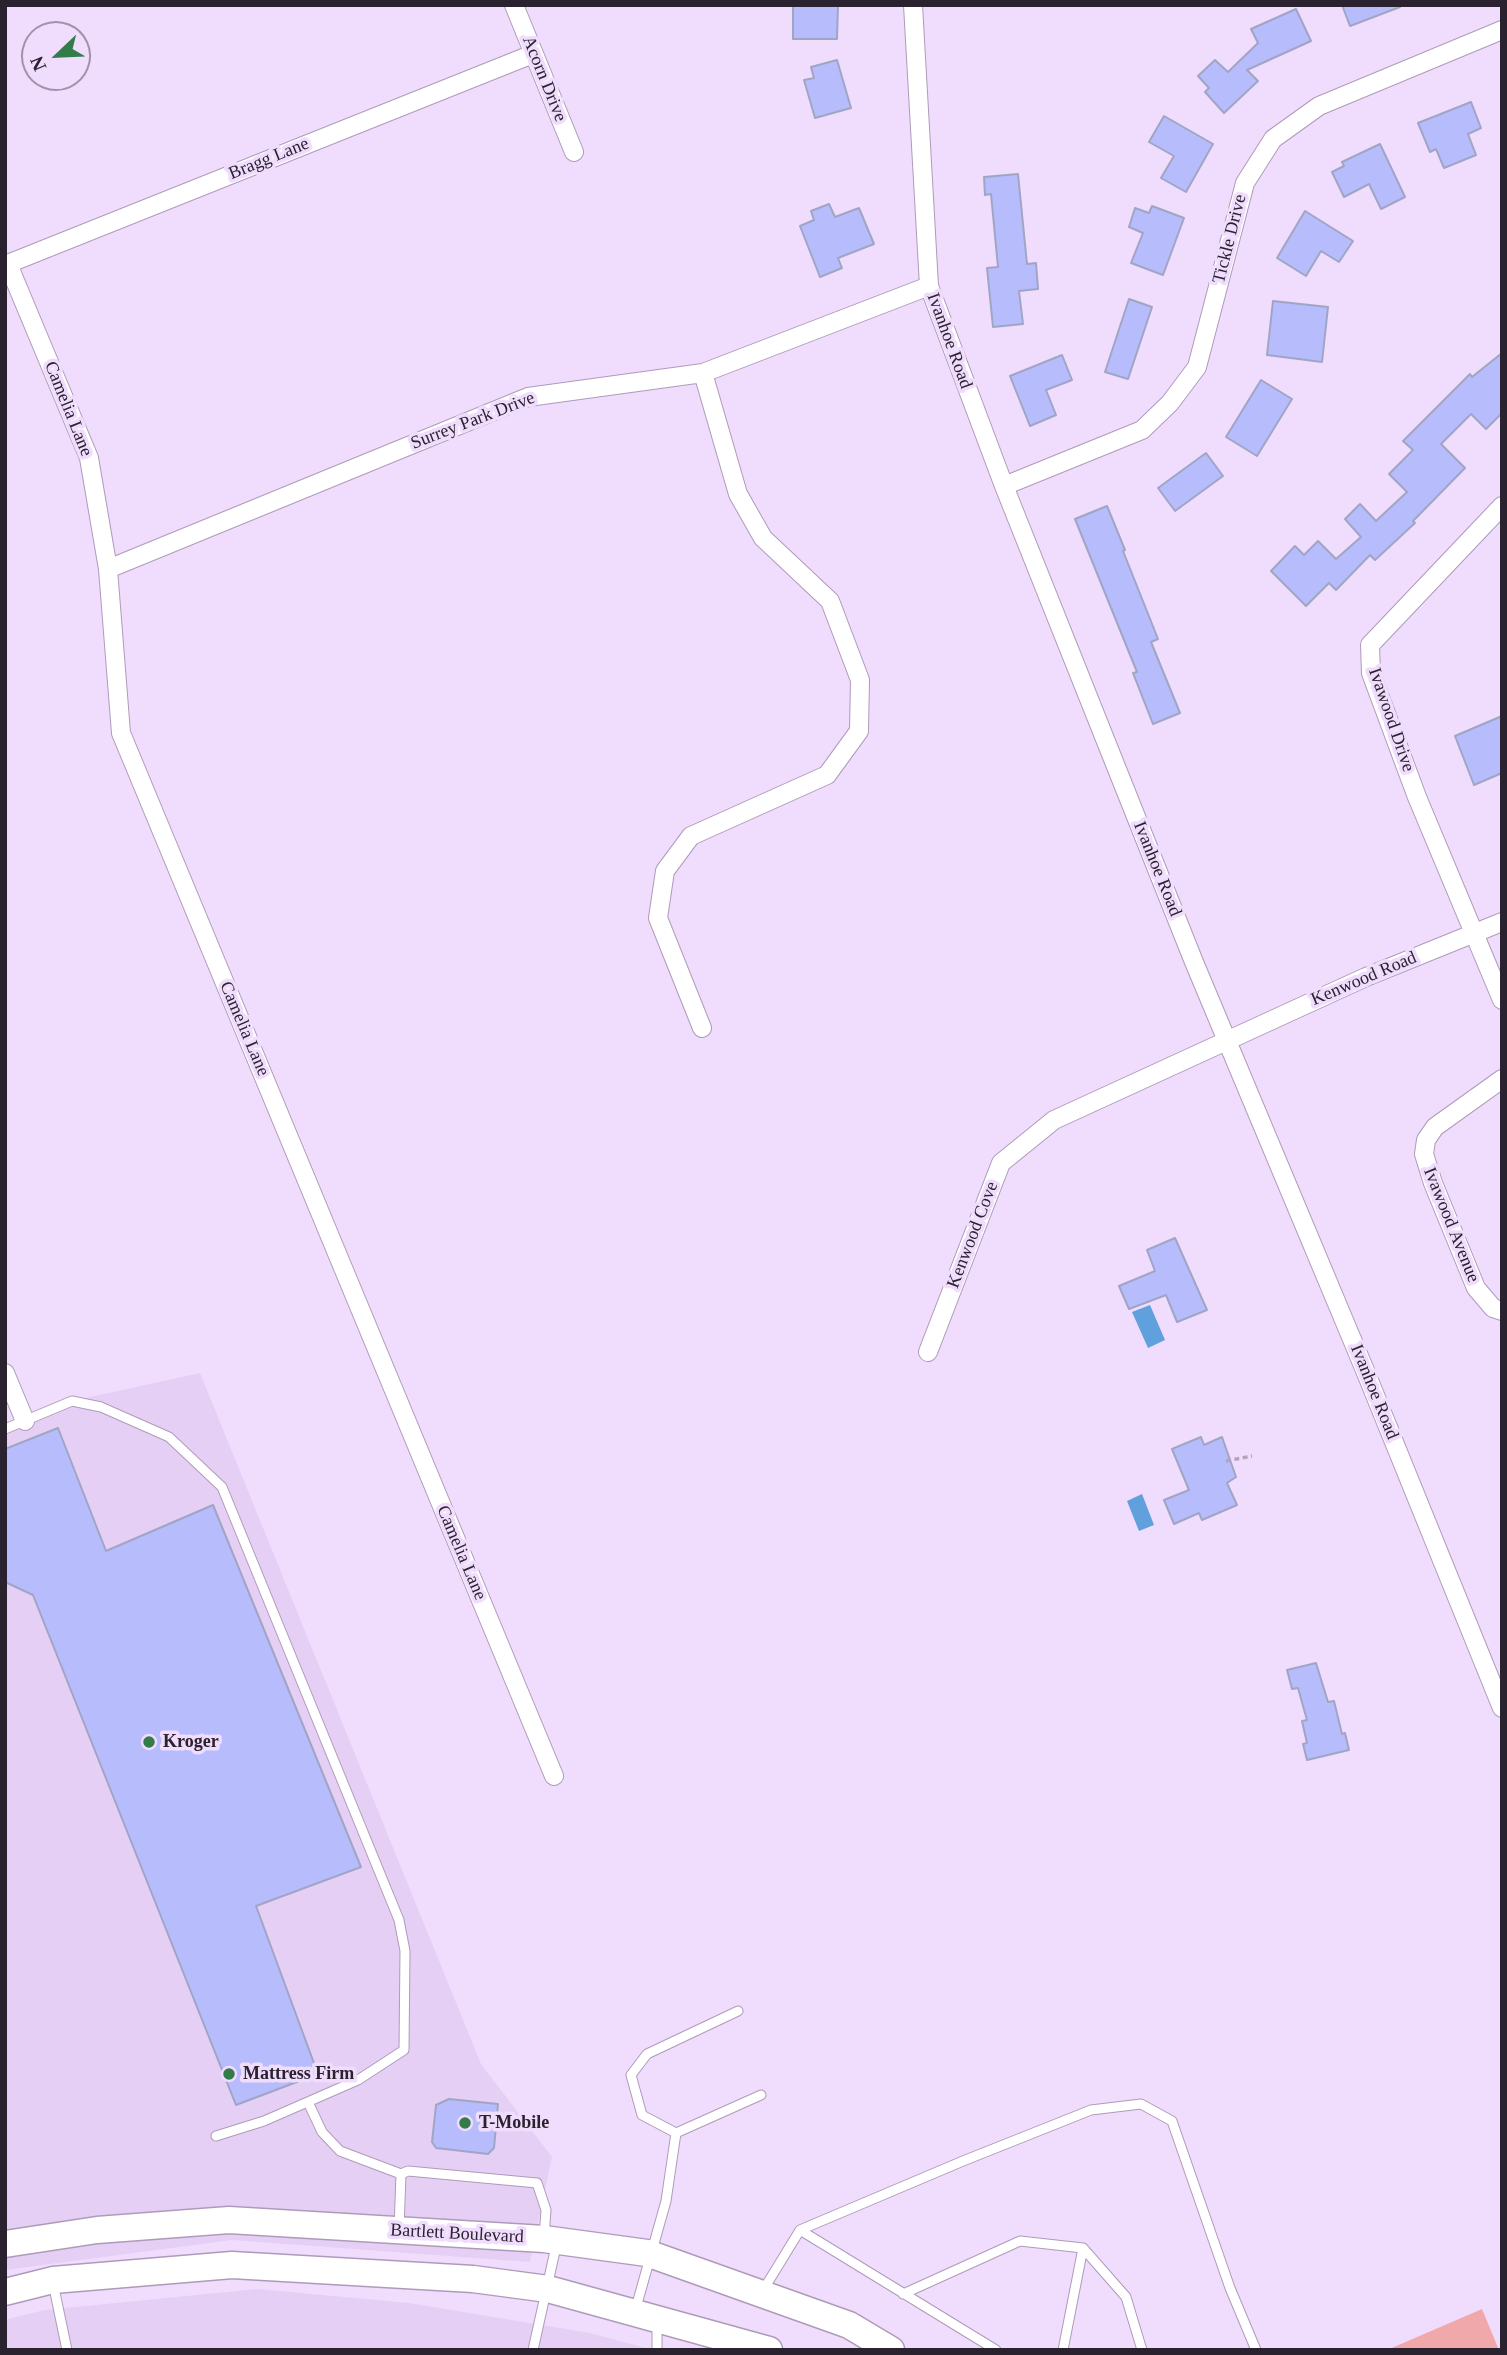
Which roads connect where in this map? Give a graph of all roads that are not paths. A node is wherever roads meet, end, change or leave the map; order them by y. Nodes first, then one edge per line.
1 (514, 5) edge
2 (913, 5) edge
3 (1502, 30) edge
4 (533, 54) junction
5 (574, 152) dead end
6 (7, 264) edge
7 (929, 286) junction
8 (704, 373) junction
9 (1004, 486) junction
10 (1502, 506) edge
11 (108, 569) junction
12 (1502, 922) edge
13 (1474, 933) junction
14 (1502, 1000) edge
15 (702, 1028) dead end
16 (1227, 1040) junction
17 (1502, 1079) edge
18 (1502, 1311) edge
19 (928, 1352) dead end
20 (5, 1373) edge
21 (25, 1420) junction
22 (5, 1429) edge
23 (1502, 1707) edge
24 (554, 1776) dead end
25 (738, 2011) dead end
26 (761, 2095) dead end
27 (308, 2102) junction
28 (676, 2133) junction
29 (216, 2136) dead end
30 (401, 2174) junction
31 (399, 2230) junction
32 (800, 2230) junction
33 (551, 2240) junction
34 (5, 2244) edge
35 (1083, 2248) junction
36 (650, 2255) junction
37 (52, 2280) junction
38 (548, 2289) junction
39 (5, 2292) edge
40 (761, 2294) junction
41 (903, 2294) junction
42 (646, 2315) junction
43 (67, 2350) edge
44 (533, 2350) edge
45 (657, 2350) edge
46 (769, 2350) edge
47 (891, 2350) edge
48 (996, 2350) edge
49 (1063, 2350) edge
50 (1142, 2350) edge
51 (1256, 2350) edge

1 - 4 street, Acorn Drive
2 - 7 street, Ivanhoe Road
3 - 9 street, Tickle Drive
4 - 5 street, Acorn Drive
4 - 6 street, Bragg Lane
6 - 11 street, Camelia Lane
7 - 8 street, Surrey Park Drive
7 - 9 street, Ivanhoe Road
8 - 11 street, Surrey Park Drive
8 - 15 street
9 - 16 street, Ivanhoe Road
10 - 13 street, Ivawood Drive
11 - 24 street, Camelia Lane
12 - 13 street, Kenwood Road
13 - 14 street
13 - 16 street, Kenwood Road
16 - 19 street, Kenwood Cove
16 - 23 street, Ivanhoe Road
17 - 18 street, Ivawood Avenue
20 - 21 street
21 - 22 lane
21 - 27 lane
25 - 28 lane
26 - 28 lane
27 - 29 lane
27 - 30 lane
28 - 36 lane
30 - 31 lane
30 - 33 lane
31 - 33 main road, Bartlett Boulevard
31 - 34 main road, Bartlett Boulevard
32 - 40 lane
32 - 41 lane
32 - 51 lane
33 - 36 main road, Bartlett Boulevard
33 - 38 lane
35 - 41 lane
35 - 49 lane
35 - 50 lane
36 - 40 main road, Bartlett Boulevard
36 - 42 lane
37 - 38 main road
37 - 39 main road
37 - 43 lane
38 - 42 main road
38 - 44 lane
40 - 47 main road, Bartlett Boulevard
41 - 48 lane
42 - 45 lane
42 - 46 main road

